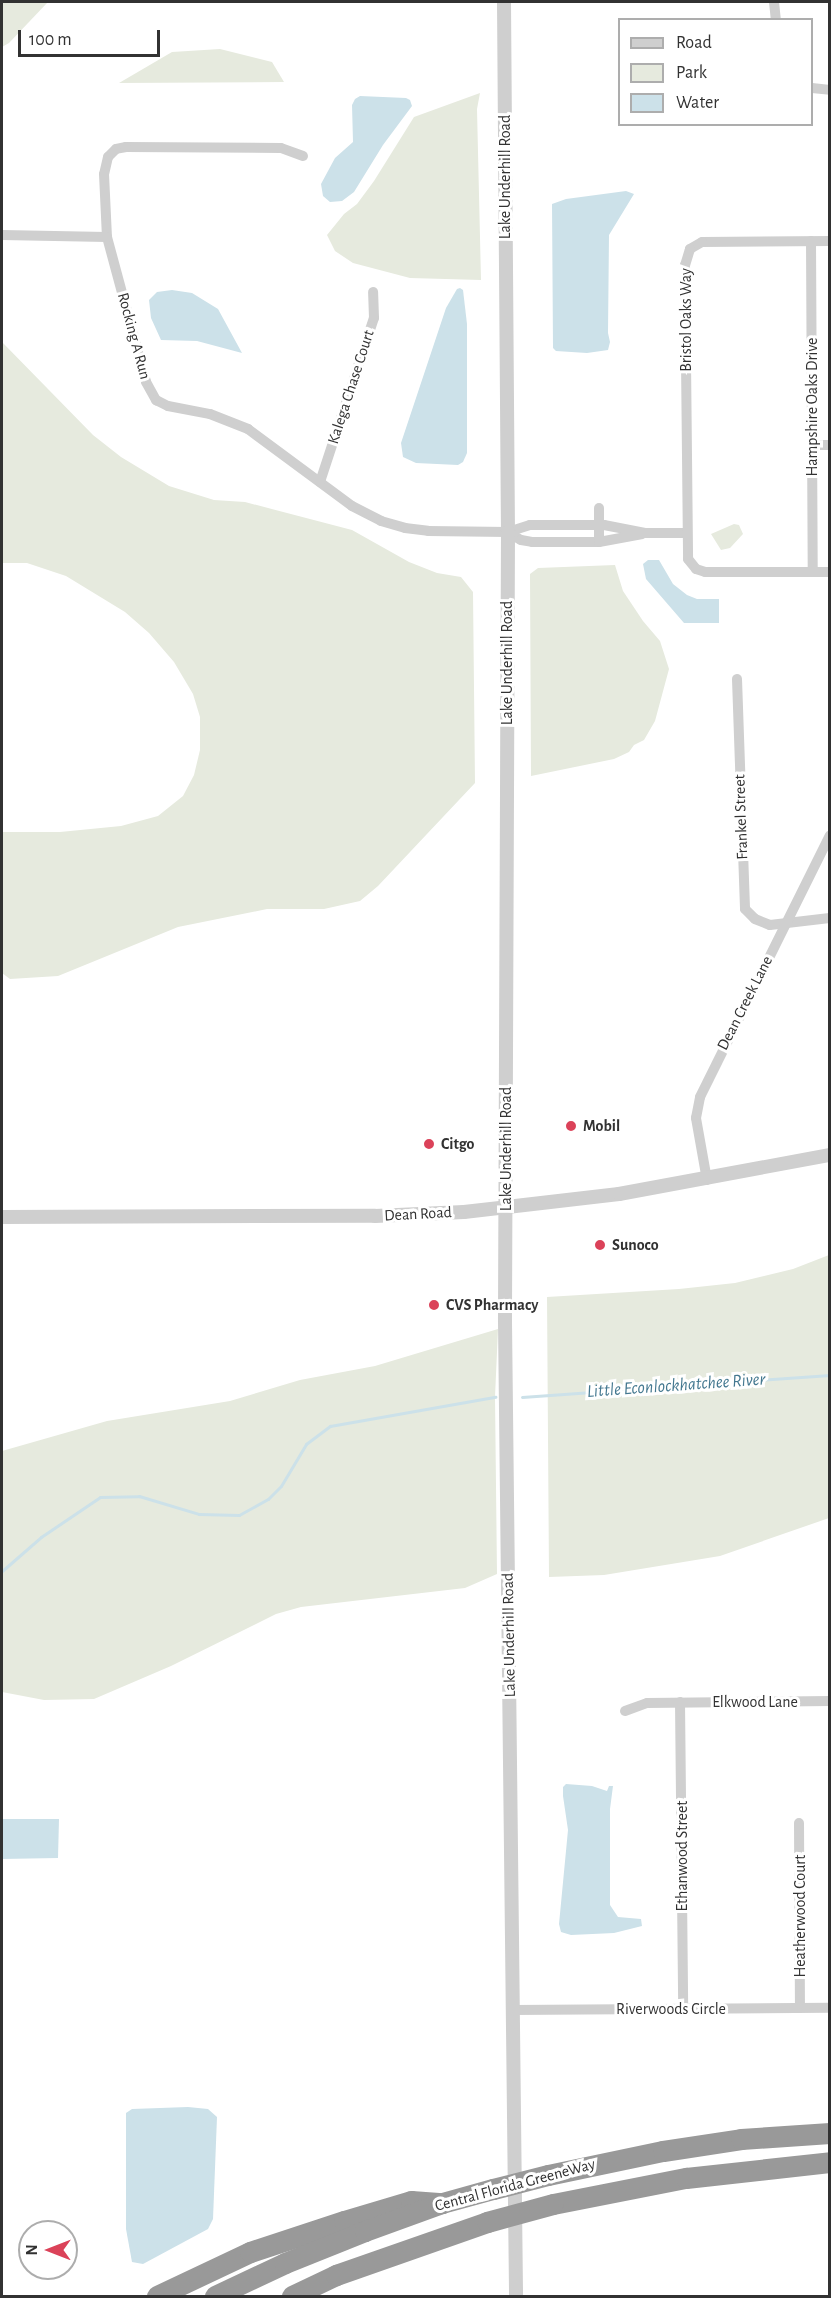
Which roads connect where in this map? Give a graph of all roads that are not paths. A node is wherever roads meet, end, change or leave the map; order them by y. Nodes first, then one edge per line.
1 (504, 2) edge
2 (774, 2) edge
3 (776, 18) edge
4 (813, 88) edge
5 (830, 90) edge
6 (303, 156) dead end
7 (2, 235) edge
8 (107, 237) junction
9 (812, 241) junction
10 (830, 241) edge
11 (373, 292) dead end
12 (812, 445) junction
13 (830, 445) edge
14 (320, 482) junction
15 (599, 508) dead end
16 (599, 525) junction
17 (508, 532) junction
18 (646, 532) junction
19 (686, 532) junction
20 (599, 542) junction
21 (813, 572) junction
22 (830, 572) edge
23 (736, 679) dead end
24 (830, 835) edge
25 (830, 918) edge
26 (786, 922) junction
27 (830, 1155) edge
28 (707, 1180) junction
29 (506, 1208) junction
30 (2, 1217) edge
31 (830, 1701) edge
32 (680, 1702) junction
33 (625, 1711) dead end
34 (799, 1823) dead end
35 (800, 2008) junction
36 (830, 2008) edge
37 (683, 2009) junction
38 (513, 2010) junction
39 (830, 2133) edge
40 (830, 2162) edge
41 (442, 2203) junction
42 (157, 2296) edge
43 (215, 2296) edge
44 (292, 2296) edge
45 (516, 2296) edge

1 - 17 street, Lake Underhill Road
2 - 3 street
4 - 5 street
6 - 8 street, Rocking A Run
7 - 8 street
8 - 14 street, Rocking A Run
9 - 10 street, Bristol Oaks Way
9 - 12 street, Hampshire Oaks Drive
9 - 19 street, Bristol Oaks Way
11 - 14 street, Kalega Chase Court
12 - 13 street
12 - 21 street, Hampshire Oaks Drive
14 - 17 street, Rocking A Run
15 - 16 street
16 - 17 street, Rocking A Run
16 - 18 street, Rocking A Run
16 - 20 street
17 - 20 street, Rocking A Run
17 - 29 street, Lake Underhill Road
18 - 19 street, Rocking A Run
18 - 20 street, Rocking A Run
19 - 21 street
21 - 22 street
23 - 26 street, Frankel Street
24 - 26 street, Dean Creek Lane
25 - 26 street, Frankel Street
26 - 28 street, Dean Creek Lane
27 - 28 street, Dean Road
28 - 29 street, Dean Road
29 - 30 street, Dean Road
29 - 38 street, Lake Underhill Road
31 - 32 street, Elkwood Lane
32 - 33 street, Elkwood Lane
32 - 37 street, Ethanwood Street
34 - 35 street, Heatherwood Court
35 - 36 street, Riverwoods Circle
35 - 37 street, Riverwoods Circle
37 - 38 street, Riverwoods Circle
38 - 45 street, Lake Underhill Road
39 - 41 highway, Central Florida GreeneWay, bridge
40 - 44 highway, Central Florida GreeneWay, bridge
41 - 42 highway
41 - 43 highway, Central Florida GreeneWay

